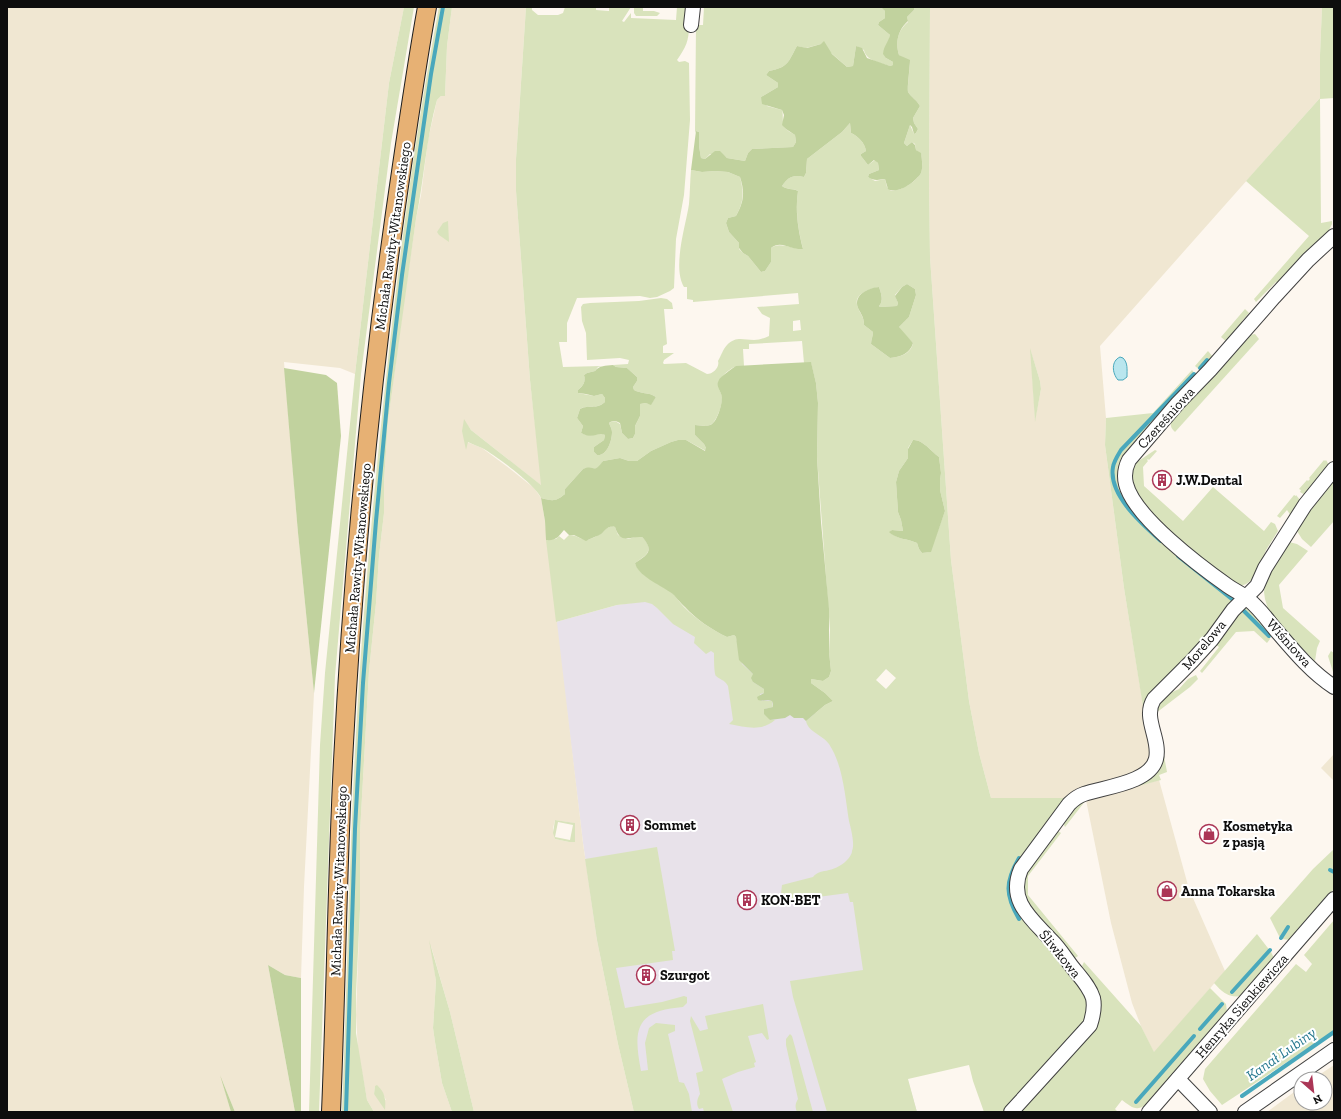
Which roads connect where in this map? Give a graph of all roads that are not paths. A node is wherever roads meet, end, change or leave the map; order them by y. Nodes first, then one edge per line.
1 (427, 7) edge
2 (693, 7) edge
3 (691, 25) dead end
4 (1334, 236) edge
5 (1334, 469) edge
6 (1257, 586) junction
7 (1246, 597) junction
8 (1262, 613) junction
9 (1334, 687) edge
10 (1151, 704) joint
11 (1334, 899) edge
12 (1334, 1050) edge
13 (1178, 1079) junction
14 (331, 1112) edge
15 (1011, 1112) edge
16 (1149, 1112) edge
17 (1210, 1112) edge
18 (1245, 1112) edge

1 - 14 main road, Michała Rawity-Witanowskiego
2 - 3 street
4 - 7 street, Czereśniowa
5 - 6 street, Morelowa
6 - 7 street, Morelowa
6 - 8 street, Morelowa
7 - 8 street, Wiśniowa
7 - 10 street, Morelowa
8 - 9 street, Wiśniowa
10 - 15 street, Śliwkowa
11 - 13 street, Henryka Sienkiewicza
12 - 18 street
13 - 16 street, Henryka Sienkiewicza
13 - 17 street

